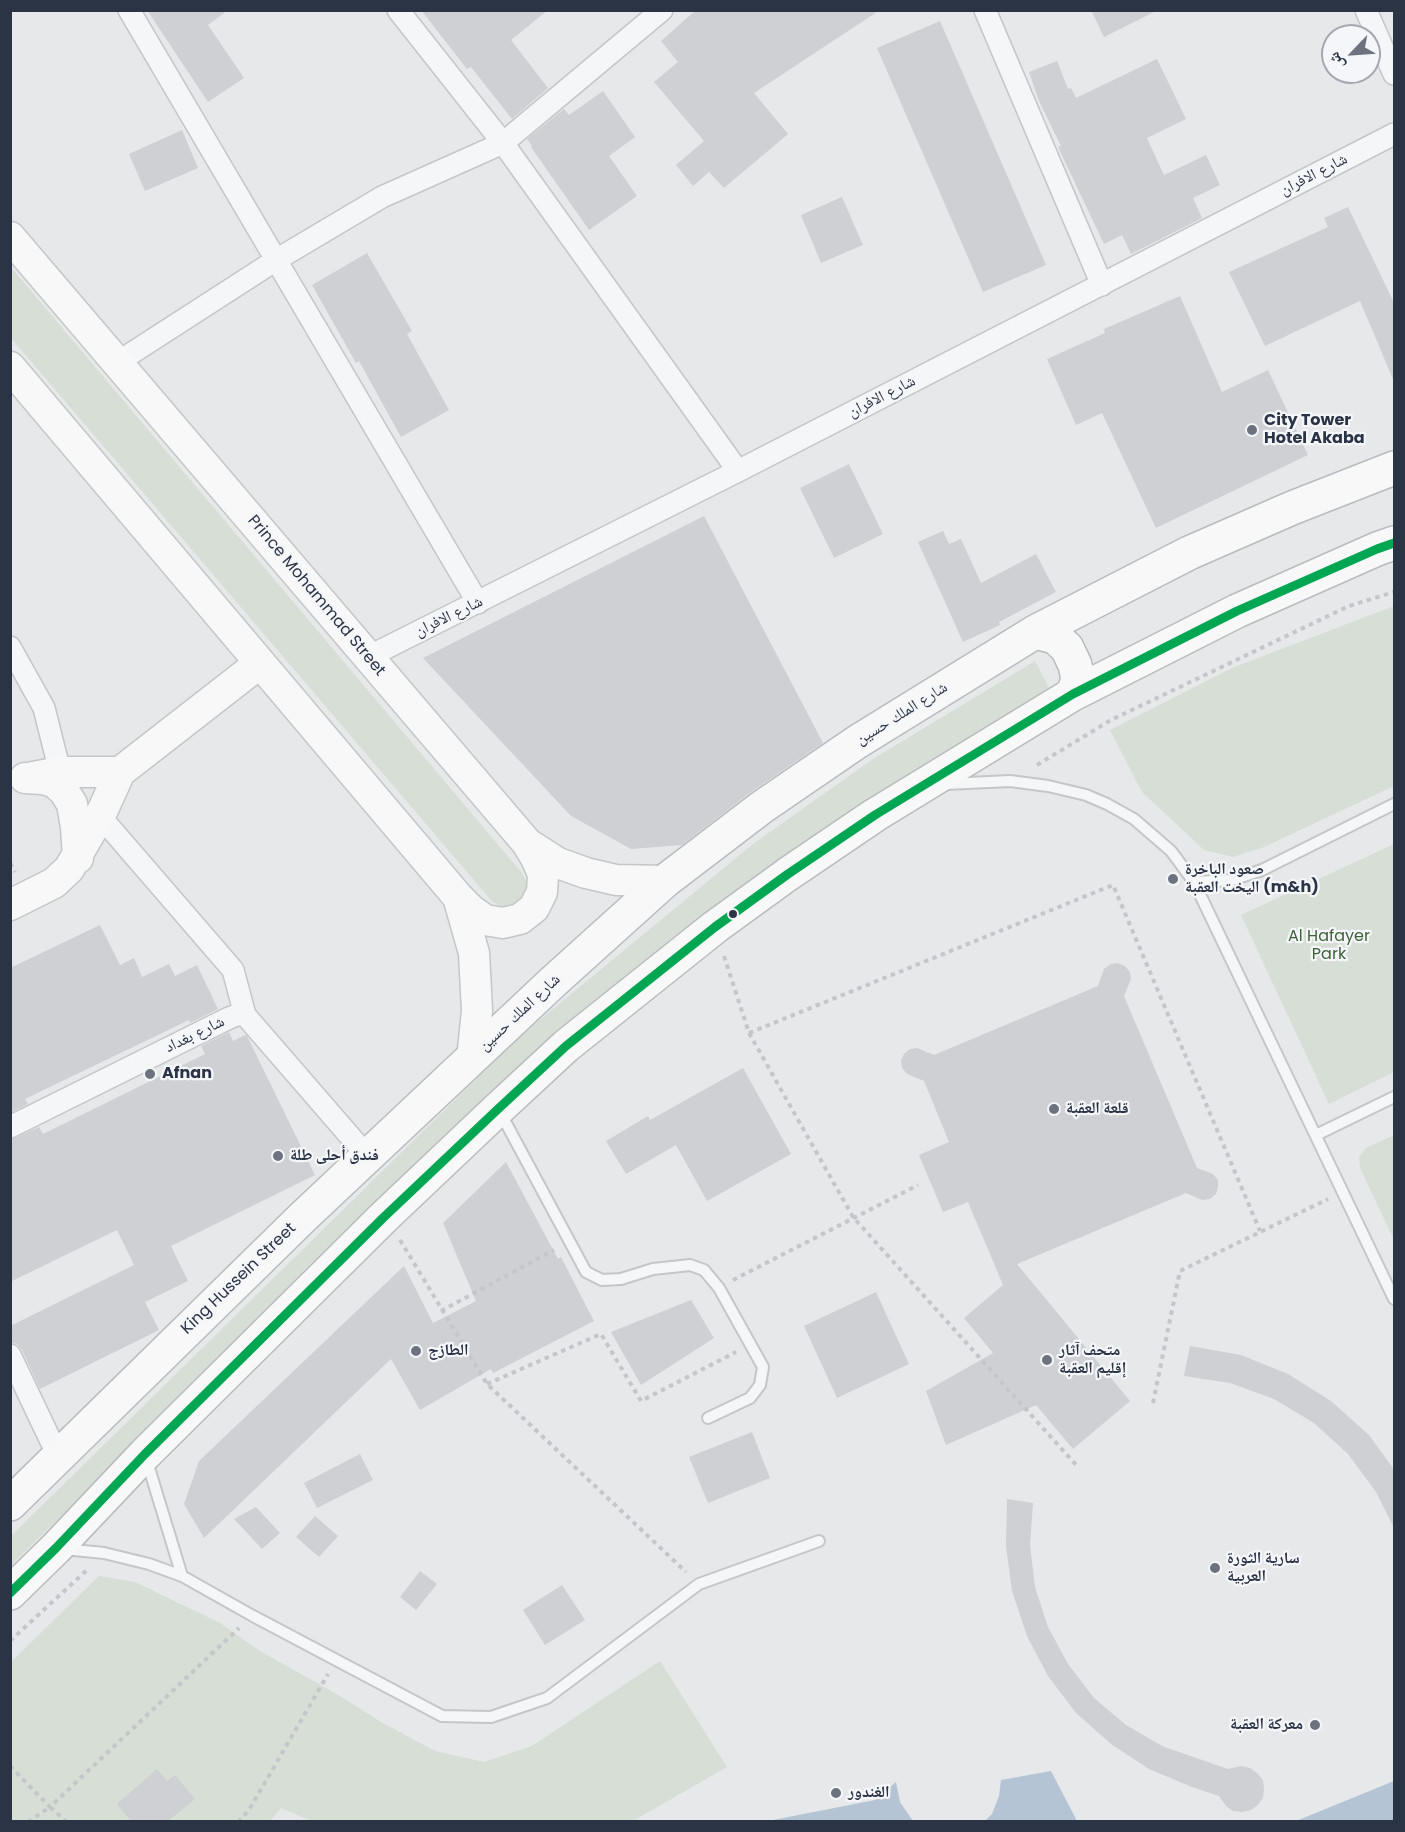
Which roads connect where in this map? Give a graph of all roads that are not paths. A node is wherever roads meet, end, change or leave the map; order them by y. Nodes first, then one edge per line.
1 (129, 10) edge
2 (398, 10) edge
3 (662, 10) edge
4 (985, 10) edge
5 (1366, 10) edge
6 (1395, 74) edge
7 (1395, 134) edge
8 (503, 143) junction
9 (10, 237) edge
10 (276, 260) junction
11 (1102, 285) junction
12 (118, 362) junction
13 (10, 367) edge
14 (1395, 468) edge
15 (738, 471) junction
16 (1395, 543) edge
17 (478, 603) junction
18 (1035, 632) junction
19 (10, 647) edge
20 (368, 657) junction
21 (260, 663) junction
22 (1073, 694) junction
23 (60, 772) junction
24 (120, 772) junction
25 (18, 779) edge
26 (922, 786) junction
27 (1395, 804) edge
28 (100, 816) junction
29 (527, 843) junction
30 (78, 858) junction
31 (665, 880) junction
32 (1194, 882) junction
33 (458, 897) junction
34 (10, 905) edge
35 (245, 1015) junction
36 (472, 1059) junction
37 (1395, 1097) edge
38 (498, 1109) junction
39 (10, 1127) edge
40 (1316, 1135) junction
41 (368, 1156) junction
42 (1395, 1299) edge
43 (10, 1355) edge
44 (708, 1418) dead end
45 (145, 1454) junction
46 (58, 1456) junction
47 (10, 1504) edge
48 (819, 1541) dead end
49 (56, 1548) junction
50 (182, 1576) junction
51 (10, 1593) edge

1 - 10 street
2 - 8 street
3 - 8 street
4 - 11 street
5 - 6 street
7 - 11 street, شارع الافران
8 - 10 street
8 - 15 street
9 - 12 main road, Prince Mohammad Street
10 - 12 street
10 - 17 street
11 - 15 street, شارع الافران
12 - 20 main road, Prince Mohammad Street
13 - 21 main road
14 - 18 highway, شارع الملك حسين
15 - 17 street, شارع الافران
16 - 22 highway
17 - 20 street, شارع الافران
18 - 22 highway
18 - 31 highway, شارع الملك حسين
19 - 23 street
20 - 29 main road, Prince Mohammad Street
21 - 24 main road
21 - 33 main road
22 - 26 highway
23 - 24 main road
23 - 25 main road
24 - 28 main road
25 - 30 main road
26 - 32 lane
26 - 38 highway
27 - 32 lane
28 - 30 main road
28 - 35 street
29 - 31 main road, Prince Mohammad Street
29 - 33 main road
30 - 34 main road
31 - 36 highway, شارع الملك حسين
32 - 40 lane
33 - 36 main road
35 - 39 street, شارع بغداد
35 - 41 street, شارع بغداد
36 - 41 highway, King Hussein Street
37 - 40 lane
38 - 44 lane
38 - 45 highway
40 - 42 lane
41 - 46 highway, King Hussein Street
43 - 46 street
45 - 49 highway
45 - 50 lane
46 - 47 highway, King Hussein Street
48 - 50 lane
49 - 50 lane
49 - 51 highway

